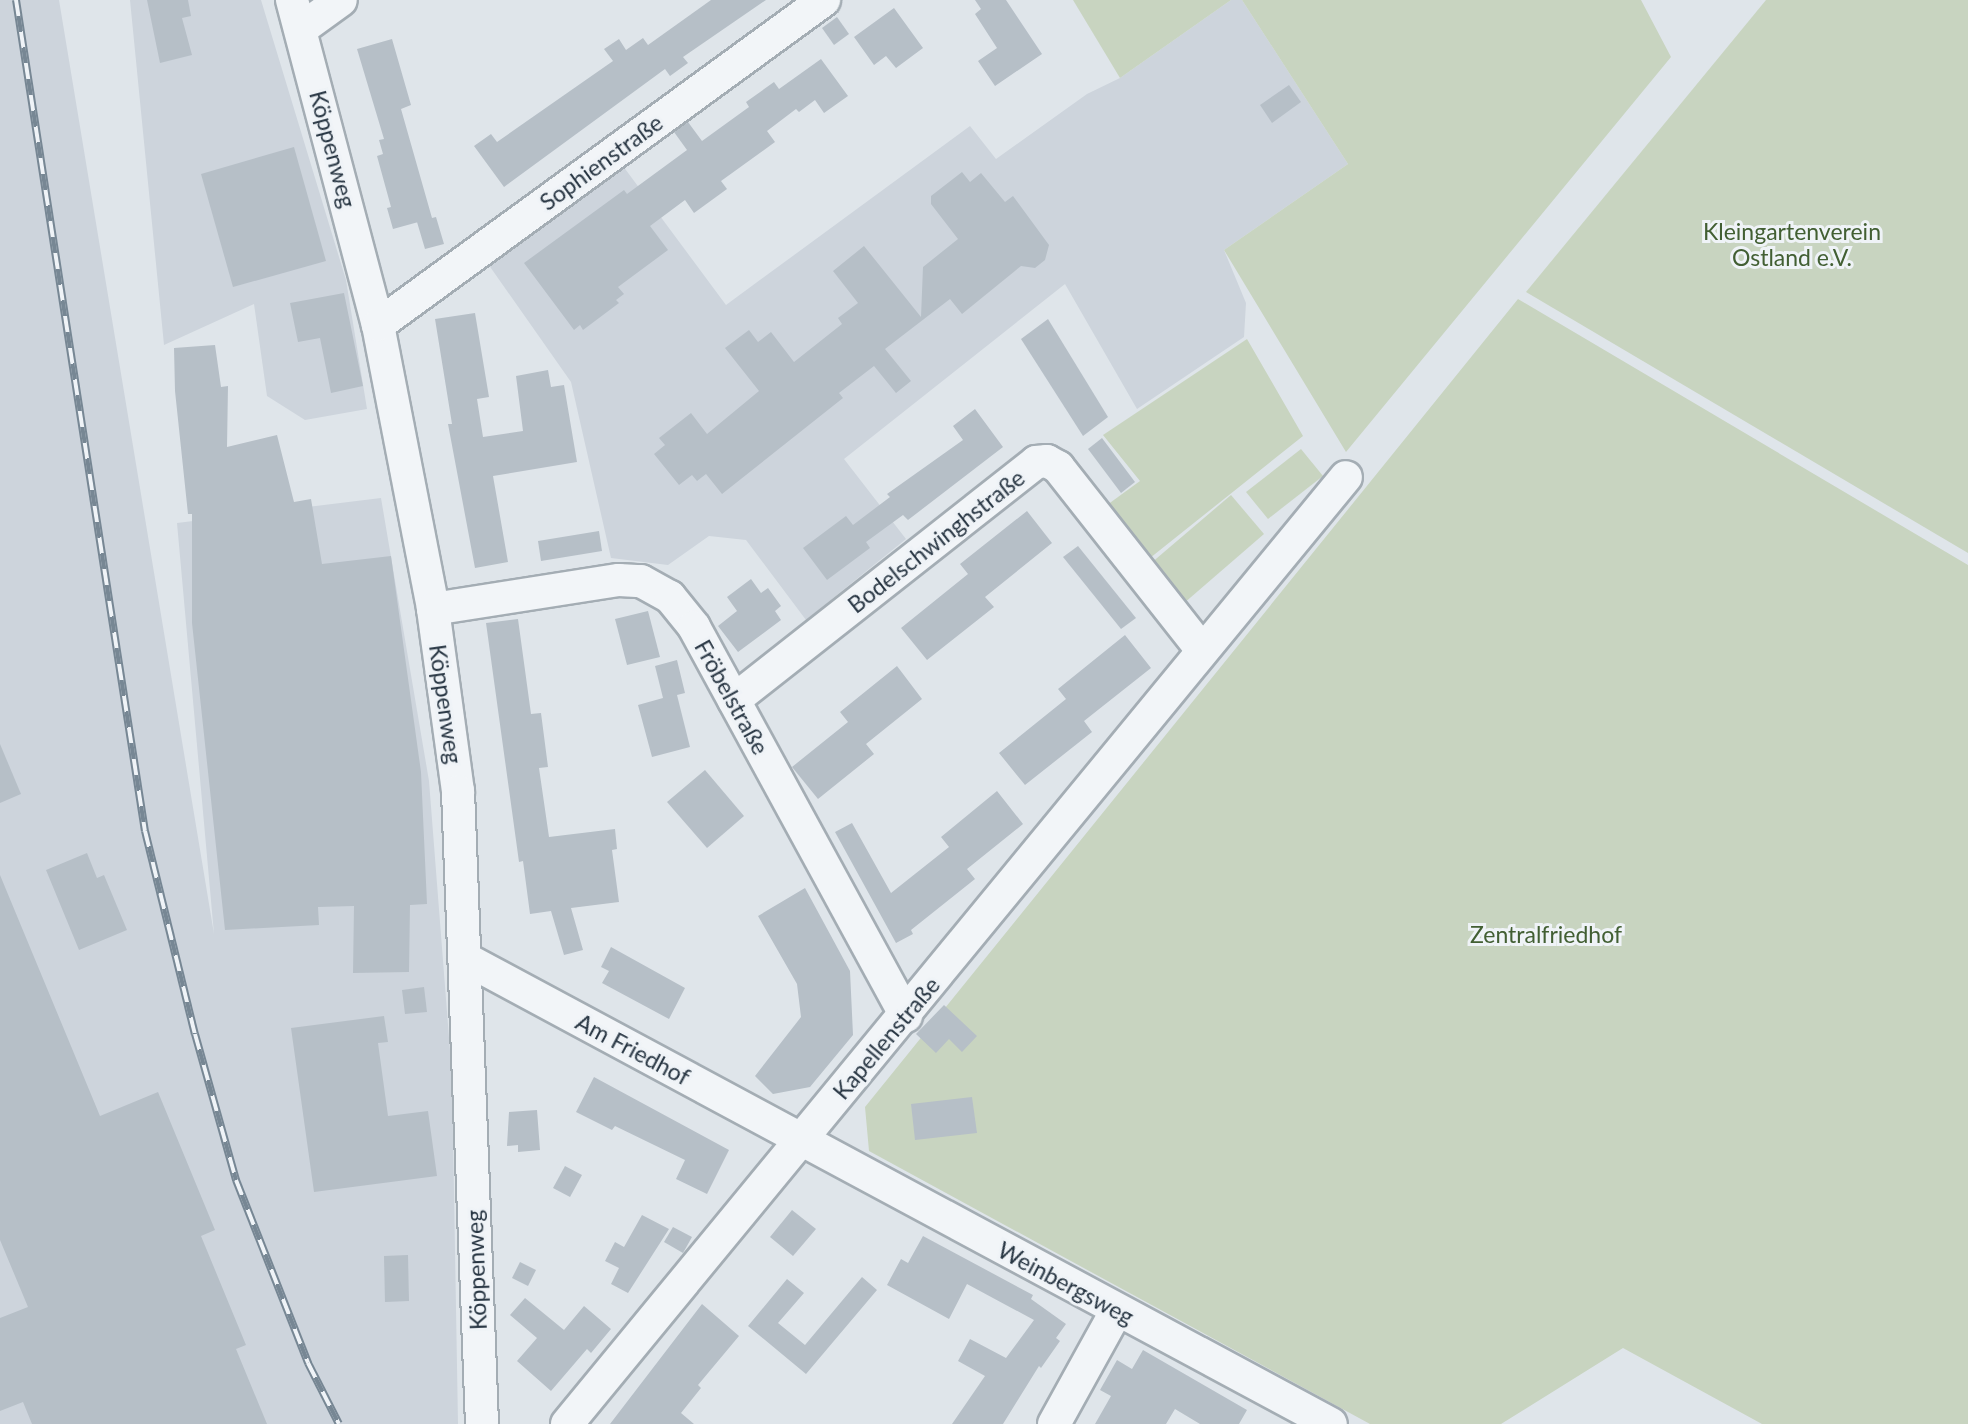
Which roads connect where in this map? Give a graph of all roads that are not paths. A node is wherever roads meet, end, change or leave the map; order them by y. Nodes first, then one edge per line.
1 (341, 0) edge
2 (824, 0) edge
3 (297, 15) edge
4 (378, 325) junction
5 (1346, 477) dead end
6 (433, 608) junction
7 (1202, 650) junction
8 (734, 700) junction
9 (464, 958) junction
10 (906, 1016) junction
11 (802, 1140) junction
12 (1117, 1310) junction
13 (482, 1424) edge
14 (566, 1424) edge
15 (1054, 1424) edge
16 (1331, 1424) edge

1 - 3 street
2 - 4 street, Sophienstraße
3 - 4 street, Köppenweg
4 - 6 street, Köppenweg
5 - 7 street, Kapellenstraße
6 - 8 street, Fröbelstraße
6 - 9 street, Köppenweg
7 - 8 street, Bodelschwinghstraße
7 - 10 street, Kapellenstraße
8 - 10 street, Fröbelstraße
9 - 11 street, Am Friedhof
9 - 13 street, Köppenweg
10 - 11 street, Kapellenstraße
11 - 12 street, Weinbergsweg
11 - 14 street, Kapellenstraße
12 - 15 street
12 - 16 street, Weinbergsweg

